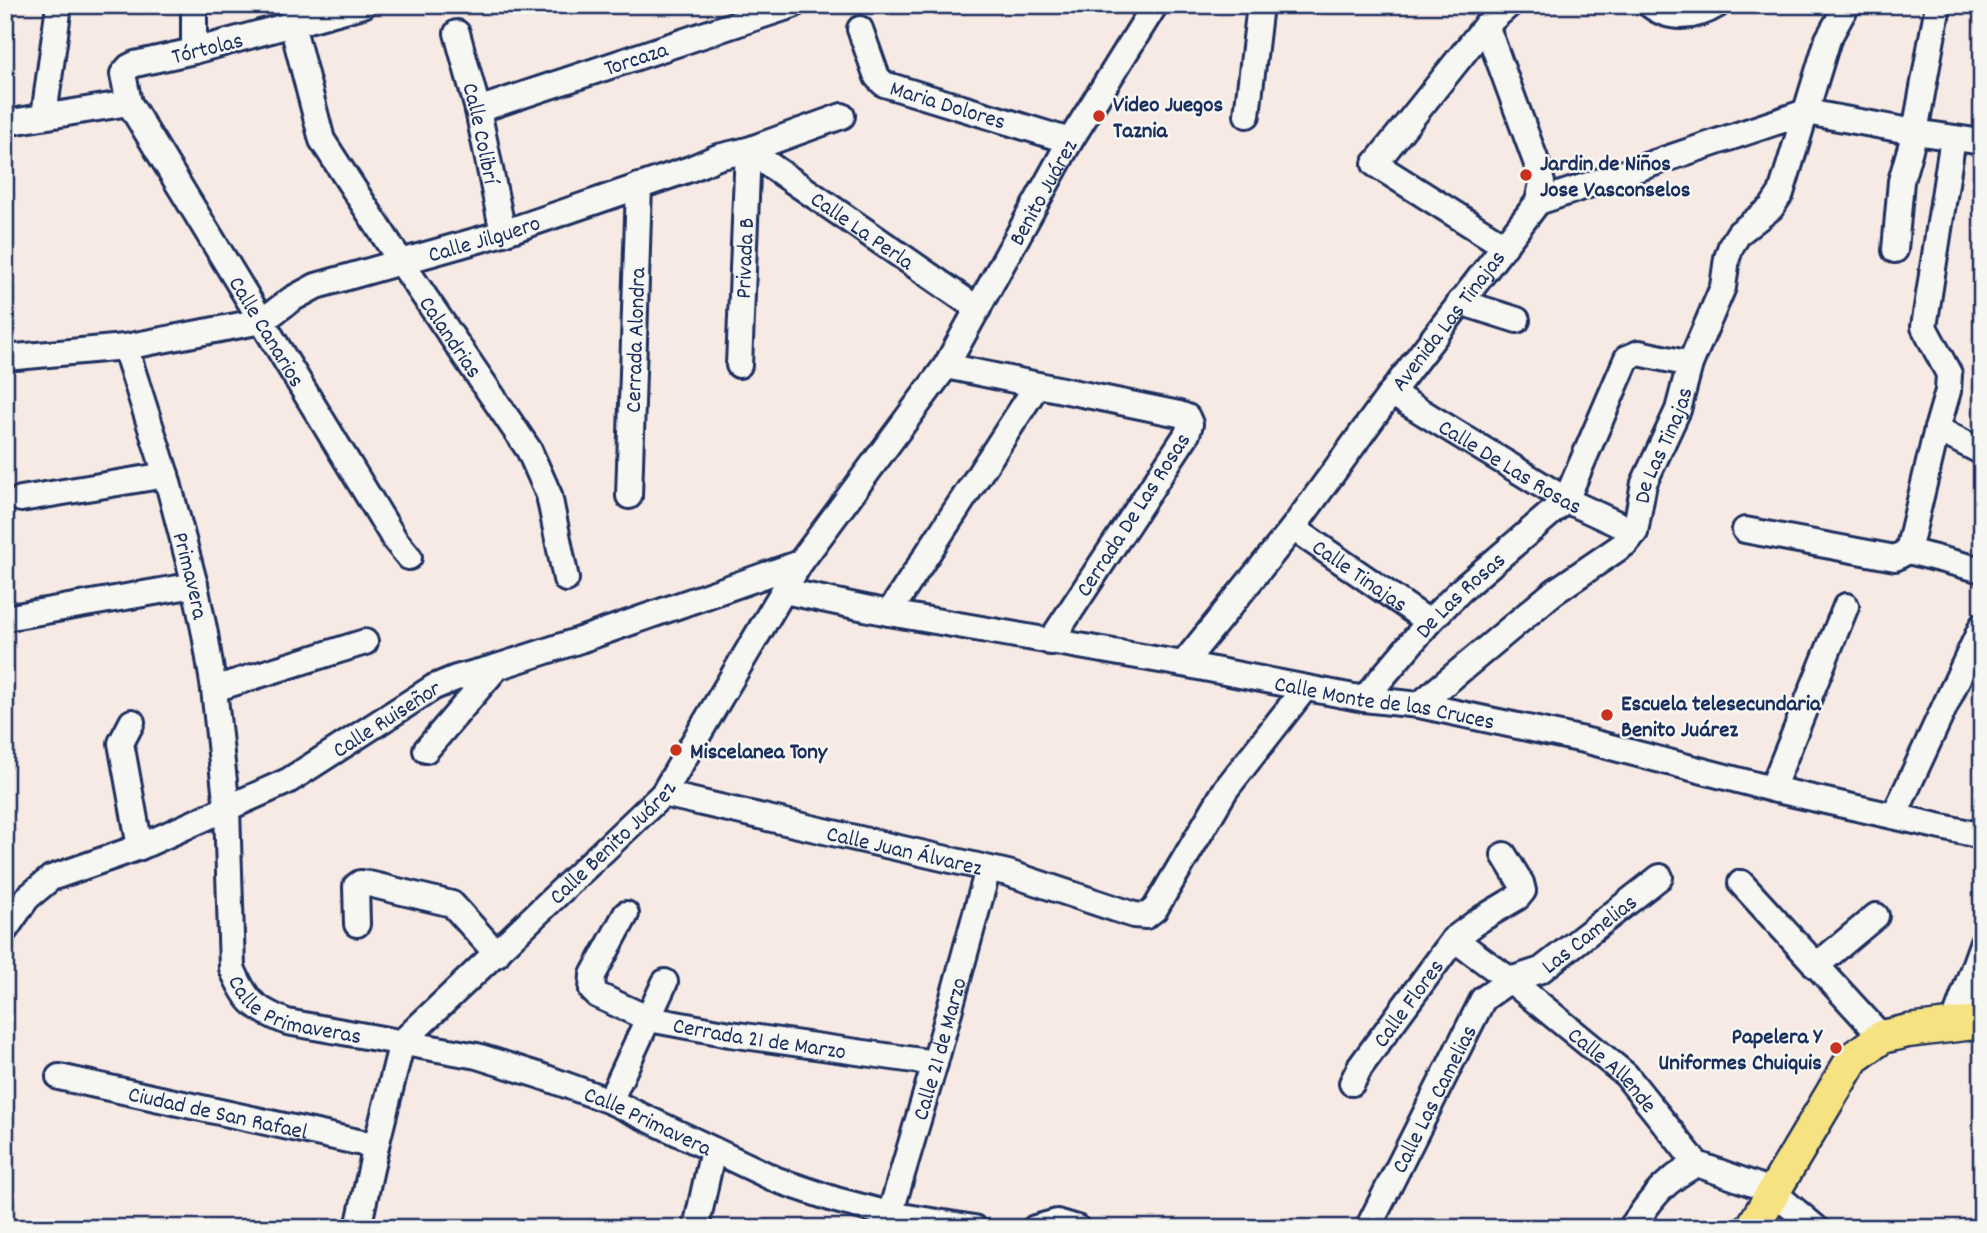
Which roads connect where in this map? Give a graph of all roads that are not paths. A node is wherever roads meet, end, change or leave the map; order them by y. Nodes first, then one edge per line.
1 (59, 5) edge
2 (194, 5) edge
3 (363, 5) edge
4 (793, 5) edge
5 (1155, 5) edge
6 (1260, 5) edge
7 (1509, 5) edge
8 (1650, 5) edge
9 (1717, 5) edge
10 (1847, 5) edge
11 (1938, 5) edge
12 (293, 15) edge
13 (1486, 25) junction
14 (860, 29) dead end
15 (457, 33) dead end
16 (194, 51) junction
17 (129, 103) junction
18 (478, 110) junction
19 (1806, 112) junction
20 (1247, 115) dead end
21 (44, 116) junction
22 (842, 116) dead end
23 (5, 123) edge
24 (1914, 132) junction
25 (1953, 138) junction
26 (1070, 141) junction
27 (1982, 142) edge
28 (748, 150) junction
29 (639, 186) junction
30 (1538, 202) junction
31 (503, 233) junction
32 (1505, 246) junction
33 (1895, 250) dead end
34 (401, 262) junction
35 (1460, 302) junction
36 (978, 309) junction
37 (1517, 320) dead end
38 (262, 321) junction
39 (125, 347) junction
40 (5, 358) edge
41 (1690, 364) junction
42 (739, 365) dead end
43 (946, 366) junction
44 (1037, 387) junction
45 (1391, 393) junction
46 (1937, 429) junction
47 (1982, 453) edge
48 (166, 475) junction
49 (629, 496) dead end
50 (21, 499) dead end
51 (1566, 500) junction
52 (1293, 528) junction
53 (1745, 530) dead end
54 (1635, 531) junction
55 (1908, 551) junction
56 (409, 557) dead end
57 (800, 563) junction
58 (1982, 570) edge
59 (566, 579) dead end
60 (195, 585) junction
61 (784, 591) junction
62 (1846, 606) dead end
63 (889, 613) junction
64 (5, 618) edge
65 (1429, 622) junction
66 (1982, 626) edge
67 (365, 642) dead end
68 (1050, 642) junction
69 (1183, 664) junction
70 (497, 667) junction
71 (1304, 688) junction
72 (214, 689) junction
73 (1364, 699) junction
74 (1419, 705) junction
75 (132, 722) dead end
76 (426, 750) dead end
77 (1772, 789) junction
78 (663, 794) junction
79 (228, 810) junction
80 (1894, 816) junction
81 (1982, 836) edge
82 (140, 847) junction
83 (1504, 855) dead end
84 (988, 869) junction
85 (1660, 877) dead end
86 (1741, 883) dead end
87 (626, 914) dead end
88 (1876, 916) dead end
89 (357, 924) dead end
90 (5, 930) edge
91 (1454, 939) junction
92 (1982, 944) edge
93 (497, 954) junction
94 (1816, 966) junction
95 (1510, 980) junction
96 (665, 982) dead end
97 (649, 1019) junction
98 (1967, 1023) edge
99 (1882, 1037) junction
100 (402, 1042) junction
101 (935, 1063) junction
102 (1356, 1075) dead end
103 (59, 1077) dead end
104 (610, 1101) junction
105 (376, 1146) junction
106 (713, 1150) junction
107 (1697, 1164) junction
108 (1772, 1191) junction
109 (888, 1221) edge
110 (358, 1228) edge
111 (696, 1228) edge
112 (974, 1228) edge
113 (1035, 1228) edge
114 (1077, 1228) edge
115 (1368, 1228) edge
116 (1631, 1228) edge
117 (1752, 1228) edge
118 (1816, 1228) edge

1 - 21 street
2 - 16 street
3 - 12 street, Tórtolas
4 - 18 street, Torcaza
5 - 26 street, Benito Juárez
6 - 20 street
7 - 13 street
8 - 9 street
10 - 19 street, De Las Tinajas
11 - 24 street
12 - 16 street, Tórtolas
12 - 34 street, Calandrias
13 - 30 street
13 - 32 street
14 - 26 street, Maria Dolores
15 - 18 street, Calle Colibrí
16 - 17 street, Tórtolas
17 - 21 street
17 - 38 street, Calle Canarios
18 - 31 street, Calle Colibrí
19 - 24 street
19 - 30 street
19 - 41 street, De Las Tinajas
21 - 23 street
22 - 28 street, Calle Jilguero
24 - 25 street
24 - 33 street
25 - 27 street
25 - 46 street
26 - 36 street, Benito Juárez
28 - 29 street, Calle Jilguero
28 - 36 street, Calle La Perla
28 - 42 street, Privada B
29 - 31 street, Calle Jilguero
29 - 49 street, Cerrada Alondra
30 - 32 street, Avenida Las Tinajas
31 - 34 street, Calle Jilguero
32 - 35 street, Avenida Las Tinajas
34 - 38 street, Calle Jilguero
34 - 59 street, Calandrias
35 - 37 street
35 - 45 street, Avenida Las Tinajas
36 - 43 street, Calle Benito Juárez
38 - 39 street, Calle Jilguero
38 - 56 street, Calle Canarios
39 - 40 street
39 - 48 street, Primavera
41 - 51 street
41 - 54 street, De Las Tinajas
43 - 44 street, Cerrada De Las Rosas
43 - 57 street, Calle Benito Juárez
44 - 63 street
44 - 68 street, Cerrada De Las Rosas
45 - 51 street, Calle De Las Rosas
45 - 52 street, Avenida Las Tinajas
46 - 47 street
46 - 55 street
48 - 50 street
48 - 60 street, Primavera
51 - 54 street, Calle De Las Rosas
51 - 65 street, De Las Rosas
52 - 65 street, Calle Tinajas
52 - 69 street, Avenida Las Tinajas
53 - 55 street
54 - 74 street, De Las Tinajas
55 - 58 street
57 - 61 street, Calle Benito Juárez
57 - 70 street, Calle Ruiseñor
60 - 64 street
60 - 72 street, Primavera
61 - 63 street, Calle Monte de las Cruces
61 - 78 street, Calle Benito Juárez
62 - 77 street
63 - 68 street, Calle Monte de las Cruces
65 - 73 street, De Las Rosas
66 - 80 street
67 - 72 street
68 - 69 street, Calle Monte de las Cruces
69 - 71 street, Calle Monte de las Cruces
70 - 76 street
70 - 79 street, Calle Ruiseñor
71 - 73 street, Calle Monte de las Cruces
71 - 84 street, Calle Juan Álvarez
72 - 79 street, Primavera
73 - 74 street, Calle Monte de las Cruces
74 - 77 street, Calle Monte de las Cruces
75 - 82 street
77 - 80 street, Calle Monte de las Cruces
78 - 84 street, Calle Juan Álvarez
78 - 93 street, Calle Benito Juárez
79 - 82 street, Calle Ruiseñor
79 - 100 street, Calle Primaveras
80 - 81 street, Calle Monte de las Cruces
82 - 90 street, Calle Ruiseñor
83 - 91 street
84 - 101 street, Calle 21 de Marzo
85 - 95 street, Las Camelias
86 - 94 street
87 - 97 street, Cerrada 21 de Marzo
88 - 94 street
89 - 93 street
91 - 95 street, Calle Allende
91 - 102 street, Calle Flores
92 - 98 street
93 - 100 street, Calle Benito Juárez
94 - 99 street
95 - 107 street, Calle Allende
95 - 115 street, Calle Las Camelias
96 - 97 street
97 - 101 street, Cerrada 21 de Marzo
97 - 104 street
98 - 99 main road
99 - 108 main road
100 - 104 street, Calle Primavera
100 - 105 street
101 - 109 street, Calle 21 de Marzo
103 - 105 street, Ciudad de San Rafael
104 - 106 street, Calle Primavera
105 - 110 street
106 - 109 street, Calle Primavera
106 - 111 street
107 - 108 street
107 - 116 street
108 - 117 main road
108 - 118 street
109 - 112 street
113 - 114 street

